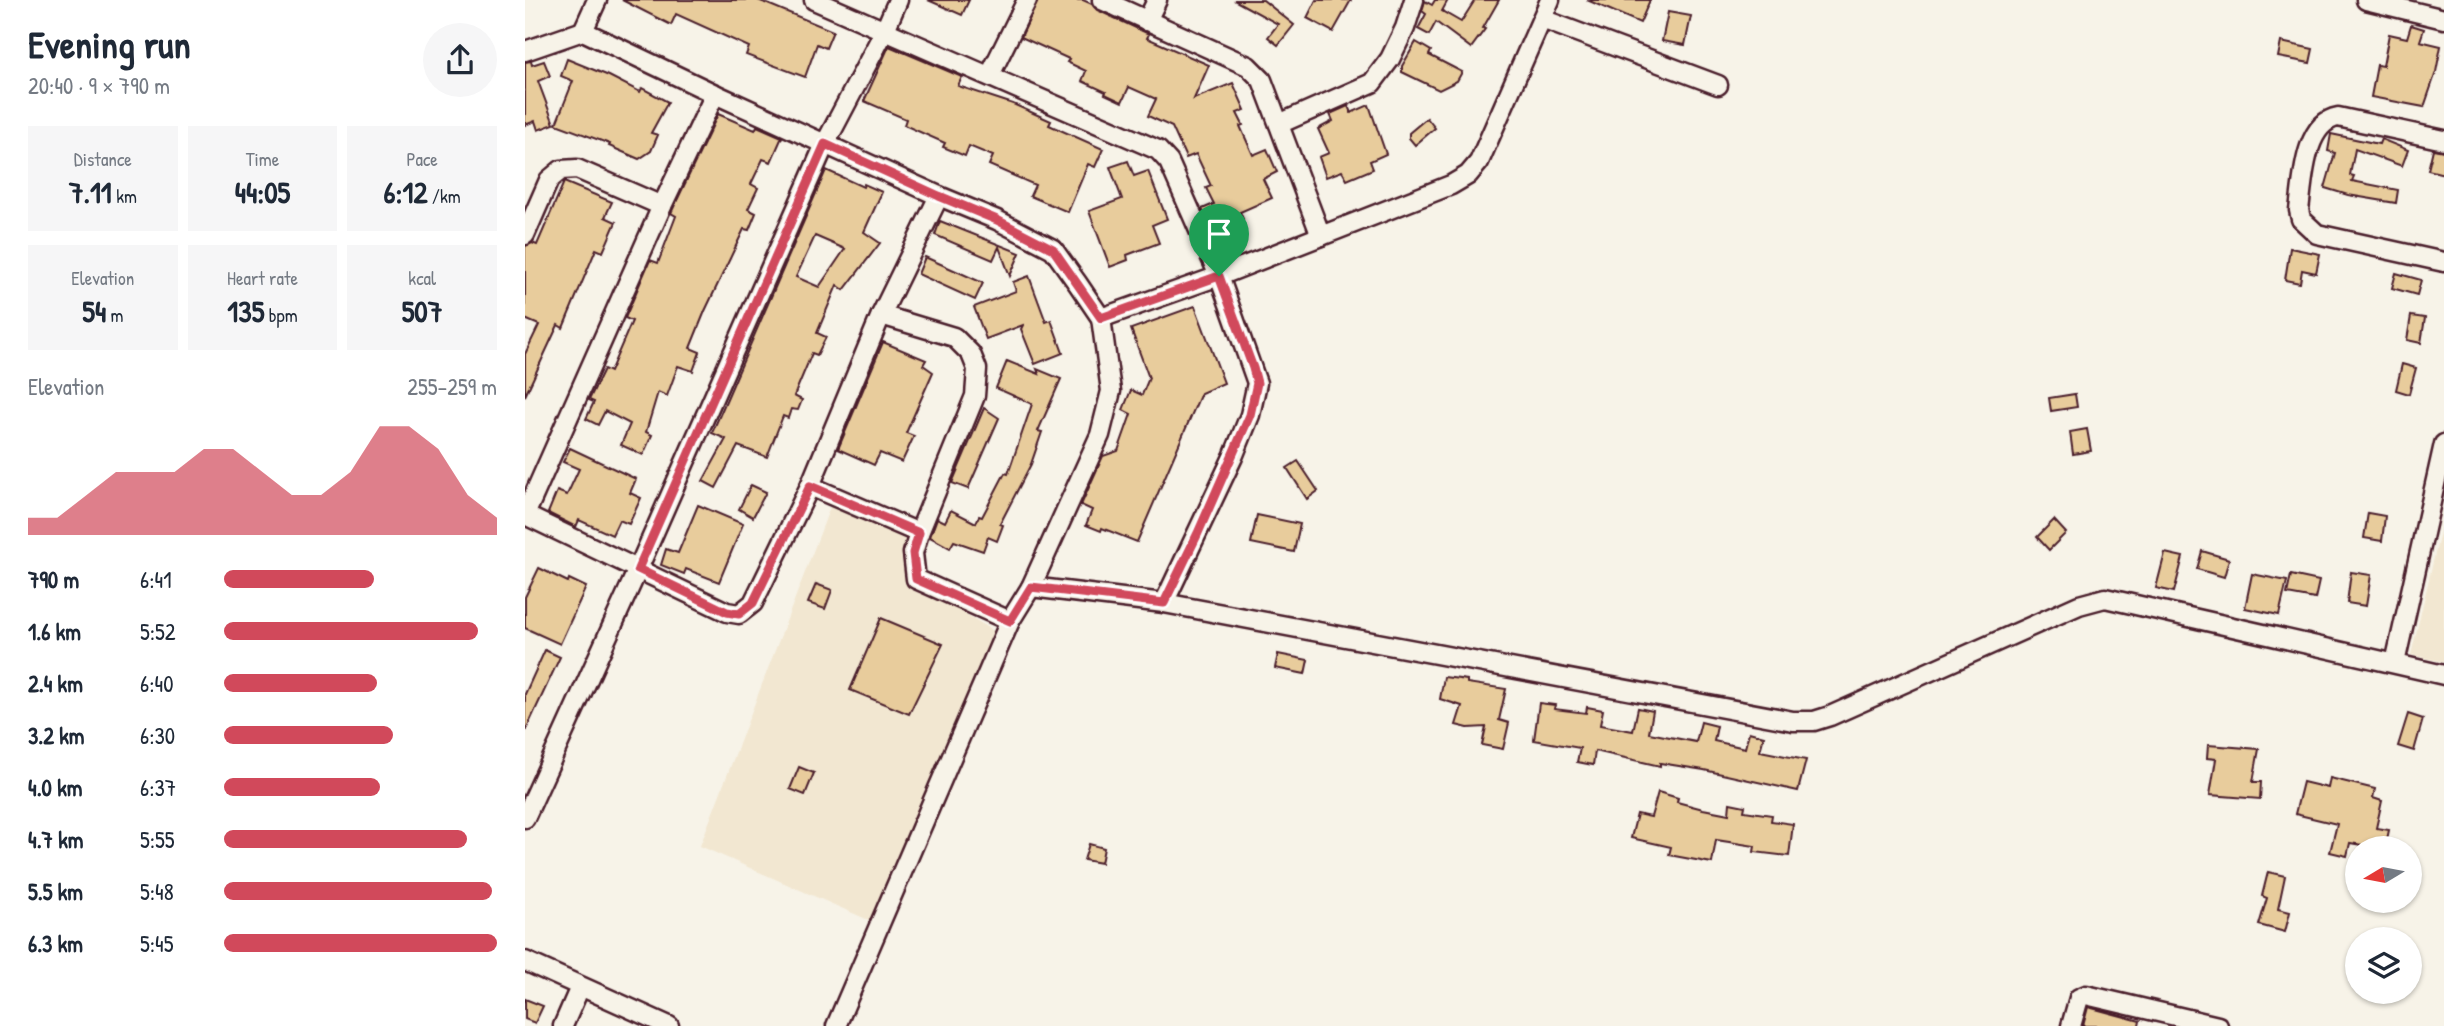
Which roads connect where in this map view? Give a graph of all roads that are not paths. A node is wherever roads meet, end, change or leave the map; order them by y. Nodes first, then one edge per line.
1 (597, 0) edge
2 (814, 0) edge
3 (898, 0) edge
4 (1027, 0) edge
5 (1102, 0) edge
6 (1157, 0) edge
7 (1414, 0) edge
8 (1550, 0) edge
9 (2366, 0) edge
10 (1542, 19) junction
11 (2444, 19) edge
12 (1147, 21) junction
13 (885, 30) junction
14 (583, 31) junction
15 (525, 51) edge
16 (990, 75) junction
17 (1718, 85) dead end
18 (715, 94) junction
19 (1279, 124) junction
20 (2444, 140) edge
21 (825, 144) junction
22 (939, 196) junction
23 (662, 206) junction
24 (525, 235) edge
25 (1321, 236) junction
26 (2444, 262) edge
27 (1219, 276) junction
28 (881, 315) junction
29 (1101, 318) junction
30 (2444, 444) edge
31 (810, 486) junction
32 (525, 515) edge
33 (919, 533) junction
34 (638, 569) junction
35 (1031, 587) junction
36 (1164, 603) junction
37 (1010, 621) junction
38 (2395, 663) junction
39 (2444, 676) edge
40 (525, 818) edge
41 (525, 961) edge
42 (580, 987) junction
43 (2195, 1024) edge
44 (563, 1026) edge
45 (669, 1026) edge
46 (836, 1026) edge
47 (2071, 1026) edge
48 (2218, 1026) edge

1 - 14 street
2 - 13 street
3 - 13 street
4 - 16 street
5 - 12 street
6 - 12 street
7 - 19 street
8 - 10 street
9 - 11 street
10 - 17 street
10 - 25 street
12 - 19 street
13 - 16 street
13 - 21 street
14 - 15 street
14 - 18 street
16 - 27 street
18 - 21 street
18 - 23 street
19 - 25 street
20 - 26 street
21 - 22 street
21 - 34 street
22 - 28 street
22 - 29 street
23 - 24 street
23 - 32 street
25 - 27 street
27 - 29 street
27 - 36 street
28 - 31 street
28 - 33 street
29 - 35 street
30 - 38 street
31 - 33 street
31 - 34 street
32 - 34 street
33 - 37 street
34 - 40 street
35 - 36 street
35 - 37 street
36 - 38 street
37 - 46 street
38 - 39 street
41 - 42 street
42 - 44 street
42 - 45 street
43 - 47 street
43 - 48 street

